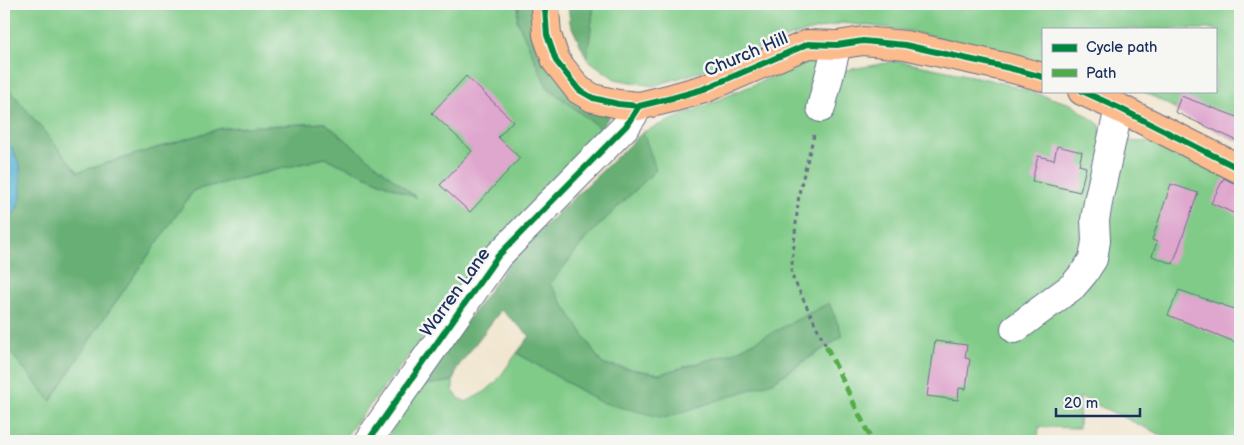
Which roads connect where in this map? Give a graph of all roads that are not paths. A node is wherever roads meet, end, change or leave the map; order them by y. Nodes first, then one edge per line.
1 (546, 4) edge
2 (837, 45) junction
3 (1042, 78) edge
4 (1084, 92) edge
5 (639, 106) junction
6 (821, 108) road end
7 (1119, 108) junction
8 (1240, 169) edge
9 (1015, 329) dead end
10 (368, 441) edge

1 - 5 main road
2 - 3 main road, Church Hill
2 - 5 main road, Church Hill
2 - 6 street
4 - 7 main road
5 - 10 street, Warren Lane
7 - 8 main road
7 - 9 street

